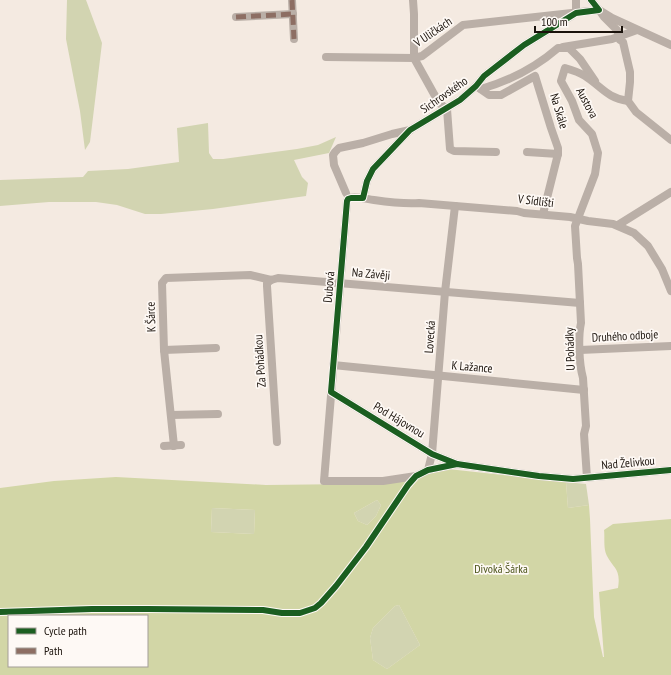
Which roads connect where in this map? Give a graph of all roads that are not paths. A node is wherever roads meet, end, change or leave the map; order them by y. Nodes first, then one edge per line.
1 (292, 0) edge
2 (413, 0) edge
3 (576, 0) edge
4 (591, 0) edge
5 (600, 10) junction
6 (576, 13) junction
7 (293, 14) junction
8 (236, 17) dead end
9 (638, 30) junction
10 (618, 36) junction
11 (294, 39) dead end
12 (671, 45) edge
13 (558, 48) junction
14 (326, 57) dead end
15 (414, 58) junction
16 (598, 85) junction
17 (478, 88) junction
18 (628, 101) junction
19 (447, 109) junction
20 (410, 130) junction
21 (671, 140) edge
22 (496, 152) dead end
23 (527, 152) dead end
24 (558, 154) junction
25 (671, 192) edge
26 (346, 193) dead end
27 (363, 198) junction
28 (455, 206) junction
29 (543, 214) junction
30 (577, 218) junction
31 (618, 225) junction
32 (271, 280) junction
33 (162, 283) joint
34 (340, 283) junction
35 (671, 291) edge
36 (445, 292) junction
37 (580, 303) junction
38 (671, 346) edge
39 (216, 348) dead end
40 (164, 350) junction
41 (580, 350) junction
42 (333, 365) junction
43 (439, 376) junction
44 (584, 390) junction
45 (331, 392) junction
46 (218, 414) dead end
47 (171, 415) junction
48 (277, 442) dead end
49 (164, 446) dead end
50 (432, 454) junction
51 (457, 464) junction
52 (428, 470) junction
53 (671, 470) edge
54 (587, 478) junction
55 (324, 482) joint

1 - 7 street
2 - 15 street
3 - 6 street
4 - 5 street
5 - 6 street, V Uličkách
5 - 9 street
5 - 10 street
6 - 15 street, V Uličkách
6 - 17 street, Sichrovského
7 - 8 street
7 - 11 street
9 - 10 street
9 - 12 street
10 - 13 street
10 - 18 street
13 - 16 street
13 - 17 street
14 - 15 street, V Uličkách
15 - 19 street
16 - 18 street, Austova
16 - 30 street, Austova
17 - 19 street, Sichrovského
17 - 24 street, Na Skále
18 - 21 street
19 - 20 street, Sichrovského
19 - 22 street
20 - 26 street, Sichrovského
20 - 27 street, Sichrovského
23 - 24 street
24 - 29 street, Na Skále
25 - 31 street
27 - 28 street, V Sídlišti
27 - 34 street, Dubová
28 - 29 street, V Sídlišti
28 - 36 street, Lovecká
29 - 30 street, V Sídlišti
30 - 31 street, V Sídlišti
30 - 37 street, U Pohádky
31 - 35 street, V Sídlišti
32 - 33 street, Na Závěji
32 - 34 street, Na Závěji
32 - 48 street, Za Pohádkou
33 - 40 street, K Šárce
34 - 36 street, Na Závěji
34 - 42 street, Dubová
36 - 37 street, Na Závěji
36 - 43 street, Lovecká
37 - 41 street, U Pohádky
38 - 41 street, Druhého odboje
39 - 40 street
40 - 47 street, K Šárce
41 - 44 street, U Pohádky
42 - 43 street, K Lažance
42 - 45 street, Dubová
43 - 44 street, K Lažance
43 - 50 street, Lovecká
44 - 54 street, U Pohádky
45 - 50 street, Pod Hájovnou
45 - 55 street, Dubová
46 - 47 street
47 - 49 street, K Šárce
50 - 51 street, Pod Hájovnou
50 - 52 street, Lovecká
51 - 52 street, Pod Hájovnou
51 - 54 street, Pod Hájovnou
52 - 55 street, Pod Hájovnou
53 - 54 street, Nad Želivkou

